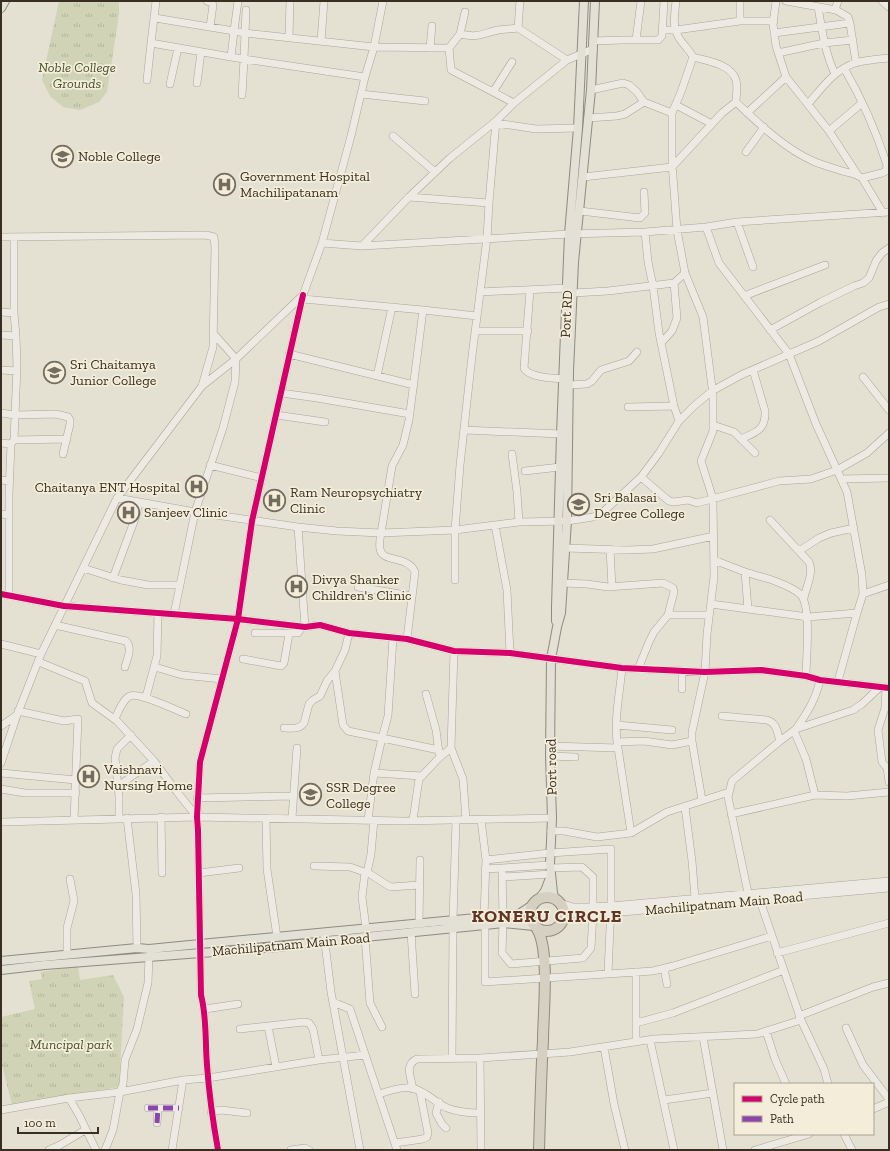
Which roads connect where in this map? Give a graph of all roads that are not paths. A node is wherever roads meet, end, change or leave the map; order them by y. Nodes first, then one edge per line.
1 (5, 1) edge
2 (156, 1) edge
3 (207, 1) edge
4 (238, 1) edge
5 (290, 1) edge
6 (324, 1) edge
7 (383, 1) edge
8 (520, 1) edge
9 (584, 1) edge
10 (595, 1) edge
11 (641, 1) edge
12 (664, 1) edge
13 (676, 1) edge
14 (740, 1) edge
15 (776, 1) edge
16 (791, 1) edge
17 (838, 1) edge
18 (882, 1) edge
19 (808, 3) edge
20 (818, 7) junction
21 (889, 7) edge
22 (1, 8) edge
23 (246, 10) dead end
24 (835, 10) junction
25 (465, 12) dead end
26 (155, 18) junction
27 (740, 21) junction
28 (774, 21) junction
29 (850, 23) junction
30 (432, 26) dead end
31 (821, 26) junction
32 (210, 27) junction
33 (518, 28) junction
34 (662, 30) junction
35 (676, 30) junction
36 (234, 31) junction
37 (245, 33) junction
38 (774, 33) junction
39 (460, 34) junction
40 (289, 37) junction
41 (636, 40) junction
42 (853, 40) junction
43 (321, 41) junction
44 (151, 43) junction
45 (824, 43) junction
46 (593, 45) junction
47 (374, 47) junction
48 (178, 48) junction
49 (430, 48) junction
50 (449, 48) junction
51 (201, 52) junction
52 (778, 53) junction
53 (582, 54) junction
54 (231, 57) junction
55 (693, 57) junction
56 (889, 58) edge
57 (244, 59) junction
58 (567, 60) junction
59 (512, 62) dead end
60 (856, 63) junction
61 (844, 68) junction
62 (835, 74) junction
63 (365, 77) junction
64 (786, 77) junction
65 (147, 80) dead end
66 (170, 84) dead end
67 (197, 84) dead end
68 (591, 90) junction
69 (493, 92) junction
70 (361, 94) junction
71 (242, 95) dead end
72 (424, 101) dead end
73 (644, 102) junction
74 (736, 102) junction
75 (514, 103) junction
76 (862, 103) junction
77 (808, 104) junction
78 (676, 105) junction
79 (672, 113) junction
80 (747, 113) junction
81 (588, 118) junction
82 (496, 122) junction
83 (712, 124) junction
84 (578, 128) junction
85 (764, 128) junction
86 (829, 131) junction
87 (393, 136) dead end
88 (746, 152) dead end
89 (672, 167) junction
90 (435, 172) junction
91 (859, 176) junction
92 (583, 177) junction
93 (644, 192) dead end
94 (409, 197) junction
95 (489, 202) junction
96 (580, 211) junction
97 (886, 213) edge
98 (737, 222) junction
99 (706, 227) junction
100 (677, 230) junction
101 (645, 232) junction
102 (573, 234) junction
103 (1, 237) edge
104 (14, 237) junction
105 (487, 238) junction
106 (322, 244) junction
107 (362, 246) junction
108 (889, 248) edge
109 (825, 265) dead end
110 (753, 268) dead end
111 (685, 273) junction
112 (674, 283) junction
113 (653, 286) junction
114 (530, 290) junction
115 (570, 291) junction
116 (480, 292) junction
117 (744, 296) junction
118 (303, 297) junction
119 (889, 304) edge
120 (392, 307) junction
121 (423, 310) junction
122 (1, 312) edge
123 (14, 313) junction
124 (477, 316) junction
125 (528, 330) junction
126 (770, 330) junction
127 (475, 331) junction
128 (213, 333) junction
129 (1, 335) edge
130 (16, 336) junction
131 (661, 343) junction
132 (637, 352) dead end
133 (289, 354) junction
134 (789, 354) junction
135 (236, 359) junction
136 (1, 370) edge
137 (752, 370) junction
138 (17, 371) junction
139 (377, 376) junction
140 (863, 377) dead end
141 (563, 379) junction
142 (414, 385) junction
143 (202, 386) junction
144 (569, 386) junction
145 (712, 391) junction
146 (281, 393) junction
147 (674, 406) junction
148 (628, 407) dead end
149 (889, 410) edge
150 (1, 413) edge
151 (276, 414) junction
152 (410, 414) junction
153 (15, 415) junction
154 (679, 421) junction
155 (325, 422) dead end
156 (713, 425) junction
157 (464, 430) junction
158 (889, 433) edge
159 (561, 434) junction
160 (67, 439) junction
161 (741, 439) junction
162 (13, 442) junction
163 (1, 443) edge
164 (755, 453) dead end
165 (63, 454) dead end
166 (512, 454) dead end
167 (210, 465) junction
168 (560, 467) junction
169 (837, 470) junction
170 (525, 471) dead end
171 (641, 477) junction
172 (262, 478) junction
173 (889, 478) edge
174 (841, 479) junction
175 (1, 480) edge
176 (10, 481) junction
177 (117, 498) junction
178 (714, 499) junction
179 (139, 502) junction
180 (195, 512) junction
181 (1, 514) edge
182 (9, 515) junction
183 (770, 520) dead end
184 (252, 521) junction
185 (563, 521) junction
186 (519, 522) junction
187 (494, 525) junction
188 (298, 527) junction
189 (854, 528) junction
190 (455, 530) junction
191 (381, 533) junction
192 (714, 536) junction
193 (565, 548) junction
194 (610, 549) junction
195 (799, 551) junction
196 (714, 560) junction
197 (83, 568) junction
198 (746, 572) junction
199 (113, 578) junction
200 (455, 580) dead end
201 (563, 583) junction
202 (180, 585) junction
203 (889, 585) edge
204 (358, 587) dead end
205 (612, 587) junction
206 (1, 594) edge
207 (863, 594) junction
208 (9, 596) junction
209 (412, 596) junction
210 (804, 598) junction
211 (710, 604) junction
212 (64, 606) junction
213 (748, 609) junction
214 (158, 613) junction
215 (857, 613) junction
216 (174, 614) junction
217 (668, 615) junction
218 (709, 615) junction
219 (808, 617) junction
220 (238, 619) junction
221 (55, 625) junction
222 (304, 626) junction
223 (557, 627) junction
224 (255, 633) dead end
225 (290, 634) junction
226 (349, 634) junction
227 (393, 638) junction
228 (407, 639) junction
229 (1, 644) edge
230 (454, 651) junction
231 (510, 653) junction
232 (41, 654) junction
233 (552, 658) junction
234 (243, 659) dead end
235 (39, 662) junction
236 (125, 667) dead end
237 (154, 667) junction
238 (622, 668) junction
239 (638, 669) junction
240 (335, 671) junction
241 (682, 671) junction
242 (705, 672) junction
243 (806, 676) junction
244 (222, 678) junction
245 (820, 680) junction
246 (838, 681) junction
247 (885, 688) edge
248 (682, 689) dead end
249 (426, 694) dead end
250 (146, 698) junction
251 (18, 713) junction
252 (186, 714) dead end
253 (722, 716) dead end
254 (114, 719) junction
255 (617, 725) junction
256 (1, 726) edge
257 (284, 728) dead end
258 (672, 730) dead end
259 (795, 730) junction
260 (131, 735) junction
261 (382, 738) junction
262 (692, 741) junction
263 (780, 741) junction
264 (617, 745) junction
265 (550, 746) junction
266 (297, 748) dead end
267 (451, 748) junction
268 (439, 753) junction
269 (550, 756) junction
270 (575, 757) dead end
271 (154, 761) junction
272 (1, 763) edge
273 (1, 773) edge
274 (374, 773) junction
275 (422, 776) junction
276 (76, 780) junction
277 (889, 782) edge
278 (118, 786) junction
279 (1, 789) edge
280 (729, 792) junction
281 (889, 792) edge
282 (76, 793) junction
283 (815, 795) junction
284 (294, 796) junction
285 (197, 798) junction
286 (702, 800) junction
287 (685, 807) junction
288 (731, 814) junction
289 (161, 817) junction
290 (197, 817) junction
291 (123, 818) junction
292 (266, 818) junction
293 (292, 818) junction
294 (552, 818) junction
295 (74, 820) junction
296 (371, 820) junction
297 (413, 820) junction
298 (456, 820) junction
299 (466, 820) junction
300 (481, 820) junction
301 (1, 822) edge
302 (551, 831) junction
303 (631, 833) junction
304 (550, 852) junction
305 (420, 860) dead end
306 (486, 860) junction
307 (314, 866) dead end
308 (239, 868) dead end
309 (502, 868) junction
310 (485, 869) junction
311 (551, 871) junction
312 (366, 872) junction
313 (162, 873) dead end
314 (199, 873) junction
315 (503, 877) junction
316 (70, 879) dead end
317 (889, 881) edge
318 (419, 885) junction
319 (889, 888) edge
320 (748, 893) junction
321 (758, 896) junction
322 (695, 898) junction
323 (539, 899) junction
324 (558, 901) junction
325 (531, 906) junction
326 (611, 909) junction
327 (593, 910) junction
328 (503, 920) junction
329 (485, 921) junction
330 (419, 923) junction
331 (562, 923) junction
332 (889, 923) edge
333 (453, 924) junction
334 (535, 927) junction
335 (410, 932) junction
336 (550, 932) junction
337 (365, 933) junction
338 (324, 936) junction
339 (772, 936) junction
340 (277, 937) junction
341 (543, 946) junction
342 (137, 948) junction
343 (201, 948) junction
344 (777, 953) junction
345 (67, 954) junction
346 (149, 956) junction
347 (1, 961) edge
348 (544, 961) junction
349 (664, 968) junction
350 (1, 970) edge
351 (784, 970) junction
352 (636, 972) junction
353 (608, 973) junction
354 (545, 978) junction
355 (889, 983) edge
356 (667, 984) dead end
357 (415, 994) dead end
358 (333, 1002) junction
359 (238, 1004) dead end
360 (205, 1009) junction
361 (800, 1018) junction
362 (636, 1023) junction
363 (268, 1026) junction
364 (382, 1027) dead end
365 (846, 1028) dead end
366 (240, 1029) dead end
367 (766, 1031) junction
368 (703, 1037) junction
369 (650, 1040) junction
370 (636, 1042) junction
371 (604, 1047) junction
372 (542, 1054) junction
373 (365, 1055) junction
374 (344, 1058) junction
375 (452, 1058) junction
376 (480, 1058) junction
377 (319, 1060) junction
378 (276, 1067) junction
379 (208, 1078) junction
380 (183, 1080) junction
381 (786, 1083) edge
382 (828, 1083) edge
383 (417, 1090) junction
384 (120, 1092) junction
385 (379, 1094) junction
386 (713, 1094) junction
387 (69, 1098) junction
388 (664, 1100) junction
389 (889, 1101) edge
390 (439, 1102) junction
391 (148, 1108) dead end
392 (158, 1108) junction
393 (179, 1108) junction
394 (874, 1108) edge
395 (1, 1110) edge
396 (211, 1112) junction
397 (247, 1113) dead end
398 (480, 1113) junction
399 (157, 1123) dead end
400 (446, 1128) dead end
401 (85, 1130) junction
402 (805, 1135) edge
403 (844, 1135) edge
404 (396, 1147) edge
405 (49, 1150) edge
406 (96, 1150) edge
407 (105, 1150) edge
408 (172, 1150) edge
409 (218, 1150) edge
410 (291, 1150) edge
411 (309, 1150) edge
412 (359, 1150) edge
413 (481, 1150) edge
414 (539, 1150) edge
415 (625, 1150) edge
416 (674, 1150) edge
417 (723, 1150) edge
418 (755, 1150) edge
419 (852, 1150) edge

1 - 22 main road
2 - 26 street
3 - 32 street
4 - 36 street
5 - 40 street
6 - 43 street
7 - 47 street
8 - 33 street
9 - 53 main road, Port RD
10 - 46 main road
11 - 41 street
12 - 34 street
13 - 35 street
14 - 27 street
15 - 28 street
16 - 19 street
17 - 24 street
18 - 21 street
19 - 20 street
20 - 24 street
20 - 31 street
23 - 37 street
24 - 29 street
25 - 39 street
26 - 32 street
26 - 44 street
27 - 28 street
27 - 35 street
28 - 38 street
29 - 31 street
29 - 42 street
30 - 49 street
31 - 38 street
31 - 45 street
32 - 36 street
33 - 39 street
33 - 58 street
34 - 35 street
34 - 41 street
35 - 55 street
36 - 37 street
36 - 54 street
37 - 40 street
37 - 57 street
38 - 52 street
39 - 50 street
40 - 43 street
41 - 46 street
42 - 45 street
42 - 60 street
43 - 47 street
44 - 48 street
44 - 65 street
45 - 52 street
45 - 62 street
46 - 53 street
46 - 68 main road
47 - 49 street
47 - 63 street
48 - 51 street
48 - 66 street
49 - 50 street
50 - 69 street
51 - 54 street
51 - 67 street
52 - 64 street
53 - 58 street
53 - 84 main road, Port RD
54 - 57 street
55 - 74 street
55 - 78 street
56 - 60 street
57 - 63 street
57 - 71 street
58 - 75 street
59 - 69 street
60 - 61 street
61 - 62 street
61 - 76 street
62 - 77 street
63 - 70 street
64 - 77 street
64 - 80 street
68 - 73 street
68 - 81 main road
69 - 75 street
70 - 72 street
70 - 106 street
73 - 79 street
73 - 81 street
74 - 80 street
74 - 83 street
75 - 82 street
76 - 86 street
76 - 91 street
77 - 86 street
78 - 79 street
78 - 83 street
79 - 89 street
80 - 85 street
81 - 92 main road
82 - 84 street
82 - 90 street
82 - 95 street
83 - 89 street
84 - 102 main road, Port RD
85 - 88 street
85 - 91 street
86 - 91 street
87 - 90 street
89 - 92 street
89 - 100 street
90 - 94 street
91 - 97 street
92 - 96 main road
93 - 96 street
94 - 95 street
94 - 107 street
95 - 105 street
96 - 102 main road
97 - 98 street
98 - 99 street
98 - 110 street
99 - 100 street
99 - 117 street
100 - 101 street
100 - 111 street
101 - 102 street
101 - 113 street
102 - 105 street
102 - 115 main road, Port RD
103 - 104 street
104 - 123 street
104 - 128 street
105 - 107 street
105 - 116 street
106 - 107 street
106 - 118 street
108 - 126 street
109 - 117 street
111 - 112 street
111 - 145 street
112 - 113 street
112 - 131 street
113 - 115 street
113 - 131 street
114 - 115 street
114 - 116 street
114 - 125 street
115 - 141 main road, Port RD
115 - 144 main road
116 - 124 street
117 - 126 street
118 - 120 street
118 - 133 street
118 - 135 street
119 - 134 street
120 - 121 street
120 - 139 street
121 - 124 street
121 - 142 street
122 - 123 street
123 - 130 street
124 - 127 street
125 - 127 street
125 - 141 street
126 - 134 street
127 - 157 street
128 - 135 street
128 - 143 street
129 - 130 street
130 - 138 street
131 - 147 street
132 - 144 street
133 - 139 street
133 - 146 street
134 - 137 street
134 - 169 street
135 - 143 street
135 - 167 street
136 - 138 street
137 - 145 street
137 - 161 street
138 - 153 street
139 - 142 street
140 - 149 street
141 - 159 main road, Port RD
142 - 152 street
143 - 177 street
144 - 185 main road
145 - 154 street
145 - 156 street
146 - 151 street
146 - 152 street
147 - 148 street
147 - 154 street
150 - 153 street
151 - 155 street
151 - 172 street
152 - 191 street
153 - 160 street
153 - 162 street
154 - 171 street
156 - 161 street
156 - 178 street
157 - 159 street
157 - 190 street
158 - 169 street
159 - 168 main road, Port RD
160 - 162 street
160 - 165 street
161 - 164 street
162 - 163 street
162 - 176 street
166 - 186 street
167 - 172 street
167 - 180 street
168 - 170 street
168 - 185 main road, Port RD
169 - 174 street
169 - 178 street
171 - 178 street
171 - 185 street
172 - 184 street
173 - 174 street
174 - 189 street
175 - 176 street
176 - 182 street
177 - 179 street
177 - 197 street
178 - 192 street
179 - 180 street
179 - 199 street
180 - 184 street
180 - 202 street
181 - 182 street
182 - 208 street
183 - 195 street
184 - 188 street
184 - 220 street
185 - 186 street
185 - 193 main road
185 - 223 main road, Port RD
186 - 187 street
187 - 190 street
187 - 231 street
188 - 191 street
188 - 222 street
189 - 195 street
189 - 207 street
190 - 191 street
190 - 200 street
191 - 209 street
192 - 194 street
192 - 196 street
193 - 194 street
193 - 201 main road
194 - 205 street
195 - 210 street
196 - 198 street
196 - 211 street
197 - 199 street
197 - 212 street
198 - 210 street
198 - 213 street
199 - 202 street
201 - 205 street
201 - 223 main road
202 - 216 street
203 - 207 street
204 - 209 street
205 - 217 street
206 - 208 street
207 - 215 street
208 - 212 street
209 - 228 street
210 - 219 street
211 - 213 street
211 - 218 street
212 - 214 street
212 - 221 street
213 - 219 street
214 - 216 street
214 - 237 street
215 - 219 street
215 - 246 street
216 - 220 street
217 - 218 street
217 - 239 street
218 - 242 street
219 - 243 street
220 - 222 street
220 - 244 street
221 - 232 street
221 - 236 street
222 - 225 street
222 - 226 street
223 - 233 main road, Port road
224 - 225 street
225 - 234 street
226 - 227 street
226 - 240 street
227 - 228 street
227 - 261 street
228 - 230 street
229 - 232 street
230 - 231 street
230 - 267 street
231 - 233 street
232 - 235 street
233 - 238 street
233 - 265 main road, Port road
235 - 251 street
235 - 254 street
237 - 244 street
237 - 250 street
238 - 239 street
238 - 255 street
239 - 241 street
240 - 257 street
240 - 261 street
241 - 242 street
241 - 248 street
242 - 243 street
242 - 262 street
243 - 245 street
244 - 285 street
245 - 246 street
245 - 259 street
246 - 247 street
247 - 259 street
247 - 277 street
249 - 268 street
250 - 252 street
250 - 254 street
251 - 256 street
251 - 272 street
251 - 276 street
253 - 263 street
254 - 260 street
255 - 258 street
255 - 264 street
259 - 263 street
259 - 283 street
260 - 271 street
260 - 278 street
261 - 268 street
261 - 274 street
262 - 264 street
262 - 286 street
263 - 280 street
264 - 265 street
264 - 303 street
265 - 269 main road, Port road
266 - 284 street
267 - 268 street
267 - 299 street
268 - 275 street
269 - 270 street
269 - 294 main road, Port road
271 - 278 street
271 - 290 street
273 - 276 street
274 - 275 street
274 - 296 street
275 - 297 street
276 - 282 street
278 - 291 street
279 - 282 street
280 - 286 street
280 - 288 street
281 - 283 street
282 - 295 street
283 - 288 street
284 - 285 street
284 - 293 street
285 - 290 street
286 - 287 street
287 - 303 street
287 - 322 street
288 - 320 street
289 - 290 street
289 - 291 street
289 - 313 street
290 - 292 street
290 - 314 street
291 - 295 street
291 - 342 street
292 - 293 street
292 - 340 street
293 - 296 street
294 - 300 street
294 - 302 main road, Port road
295 - 301 street
296 - 297 street
296 - 312 street
297 - 298 street
298 - 299 street
298 - 333 street
299 - 300 street
300 - 306 street
302 - 303 street
302 - 304 main road, Port road
304 - 306 street
304 - 311 main road, Port road
304 - 326 street
305 - 318 street
306 - 310 street
307 - 312 street
308 - 314 street
309 - 310 street
309 - 311 street
309 - 315 street
310 - 329 street
311 - 315 street
311 - 323 main road, Port road
311 - 324 main road, Port road
311 - 327 street
312 - 318 street
312 - 337 street
314 - 343 street
315 - 328 street
316 - 345 street
317 - 321 street, Machilipatnam Main Road
318 - 330 street
319 - 321 street, Machilipatnam Main Road
320 - 321 street, Machilipatnam Main Road
320 - 322 street, Machilipatnam Main Road
321 - 326 street, Machilipatnam Main Road
321 - 339 street
322 - 326 street, Machilipatnam Main Road
323 - 324 highway
323 - 325 highway
324 - 327 street, Machilipatnam Main Road
324 - 331 highway
325 - 328 main road, Machilipatnam Main Road
325 - 334 highway
326 - 327 street, Machilipatnam Main Road
326 - 353 street
327 - 331 street, Machilipatnam Main Road
327 - 348 street
328 - 329 main road, Machilipatnam Main Road
328 - 334 main road, Machilipatnam Main Road
328 - 348 street
329 - 333 main road, Machilipatnam Main Road
329 - 354 street
330 - 333 main road, Machilipatnam Main Road
330 - 337 main road, Machilipatnam Main Road
331 - 336 highway
332 - 344 street
333 - 335 main road, Machilipatnam Main Road
333 - 375 street
334 - 336 highway
334 - 341 highway
335 - 337 main road, Machilipatnam Main Road
335 - 357 street
336 - 341 highway
337 - 338 main road, Machilipatnam Main Road
337 - 364 street
338 - 340 main road, Machilipatnam Main Road
338 - 343 main road, Machilipatnam Main Road
338 - 358 street
339 - 344 street
339 - 349 street
340 - 343 main road, Machilipatnam Main Road
341 - 348 highway
342 - 343 main road, Machilipatnam Main Road
342 - 345 main road, Machilipatnam Main Road
343 - 346 main road, Machilipatnam Main Road
343 - 360 street
344 - 351 street
345 - 347 main road, Machilipatnam Main Road
346 - 350 main road, Machilipatnam Main Road
346 - 384 street
348 - 354 highway
349 - 352 street
349 - 356 street
351 - 361 street
351 - 362 street
352 - 353 street
352 - 362 street
353 - 354 street
354 - 372 highway
355 - 361 street
358 - 373 street
358 - 374 street
359 - 360 street
360 - 379 street
361 - 367 street
361 - 382 street
362 - 370 street
363 - 366 street
363 - 377 street
363 - 378 street
365 - 389 street
367 - 368 street
367 - 381 street
368 - 369 street
368 - 386 street
369 - 370 street
369 - 388 street
370 - 371 street
371 - 372 street
371 - 415 street
372 - 376 street
372 - 414 highway
373 - 374 street
373 - 385 street
374 - 377 street
374 - 412 street
375 - 376 street
375 - 383 street
376 - 398 street
377 - 378 street
378 - 379 street
379 - 380 street
379 - 396 street
380 - 384 street
380 - 393 street
383 - 385 street
383 - 390 street
383 - 404 street
384 - 387 street
384 - 407 street
385 - 404 street
386 - 388 street
386 - 417 street
387 - 395 street
387 - 401 street
388 - 416 street
389 - 394 street
390 - 398 street
390 - 400 street
391 - 392 street
392 - 393 street
392 - 399 street
393 - 408 street
396 - 397 street
396 - 409 street
398 - 413 street
401 - 405 street
401 - 406 street
402 - 418 street
403 - 419 street
410 - 411 street

